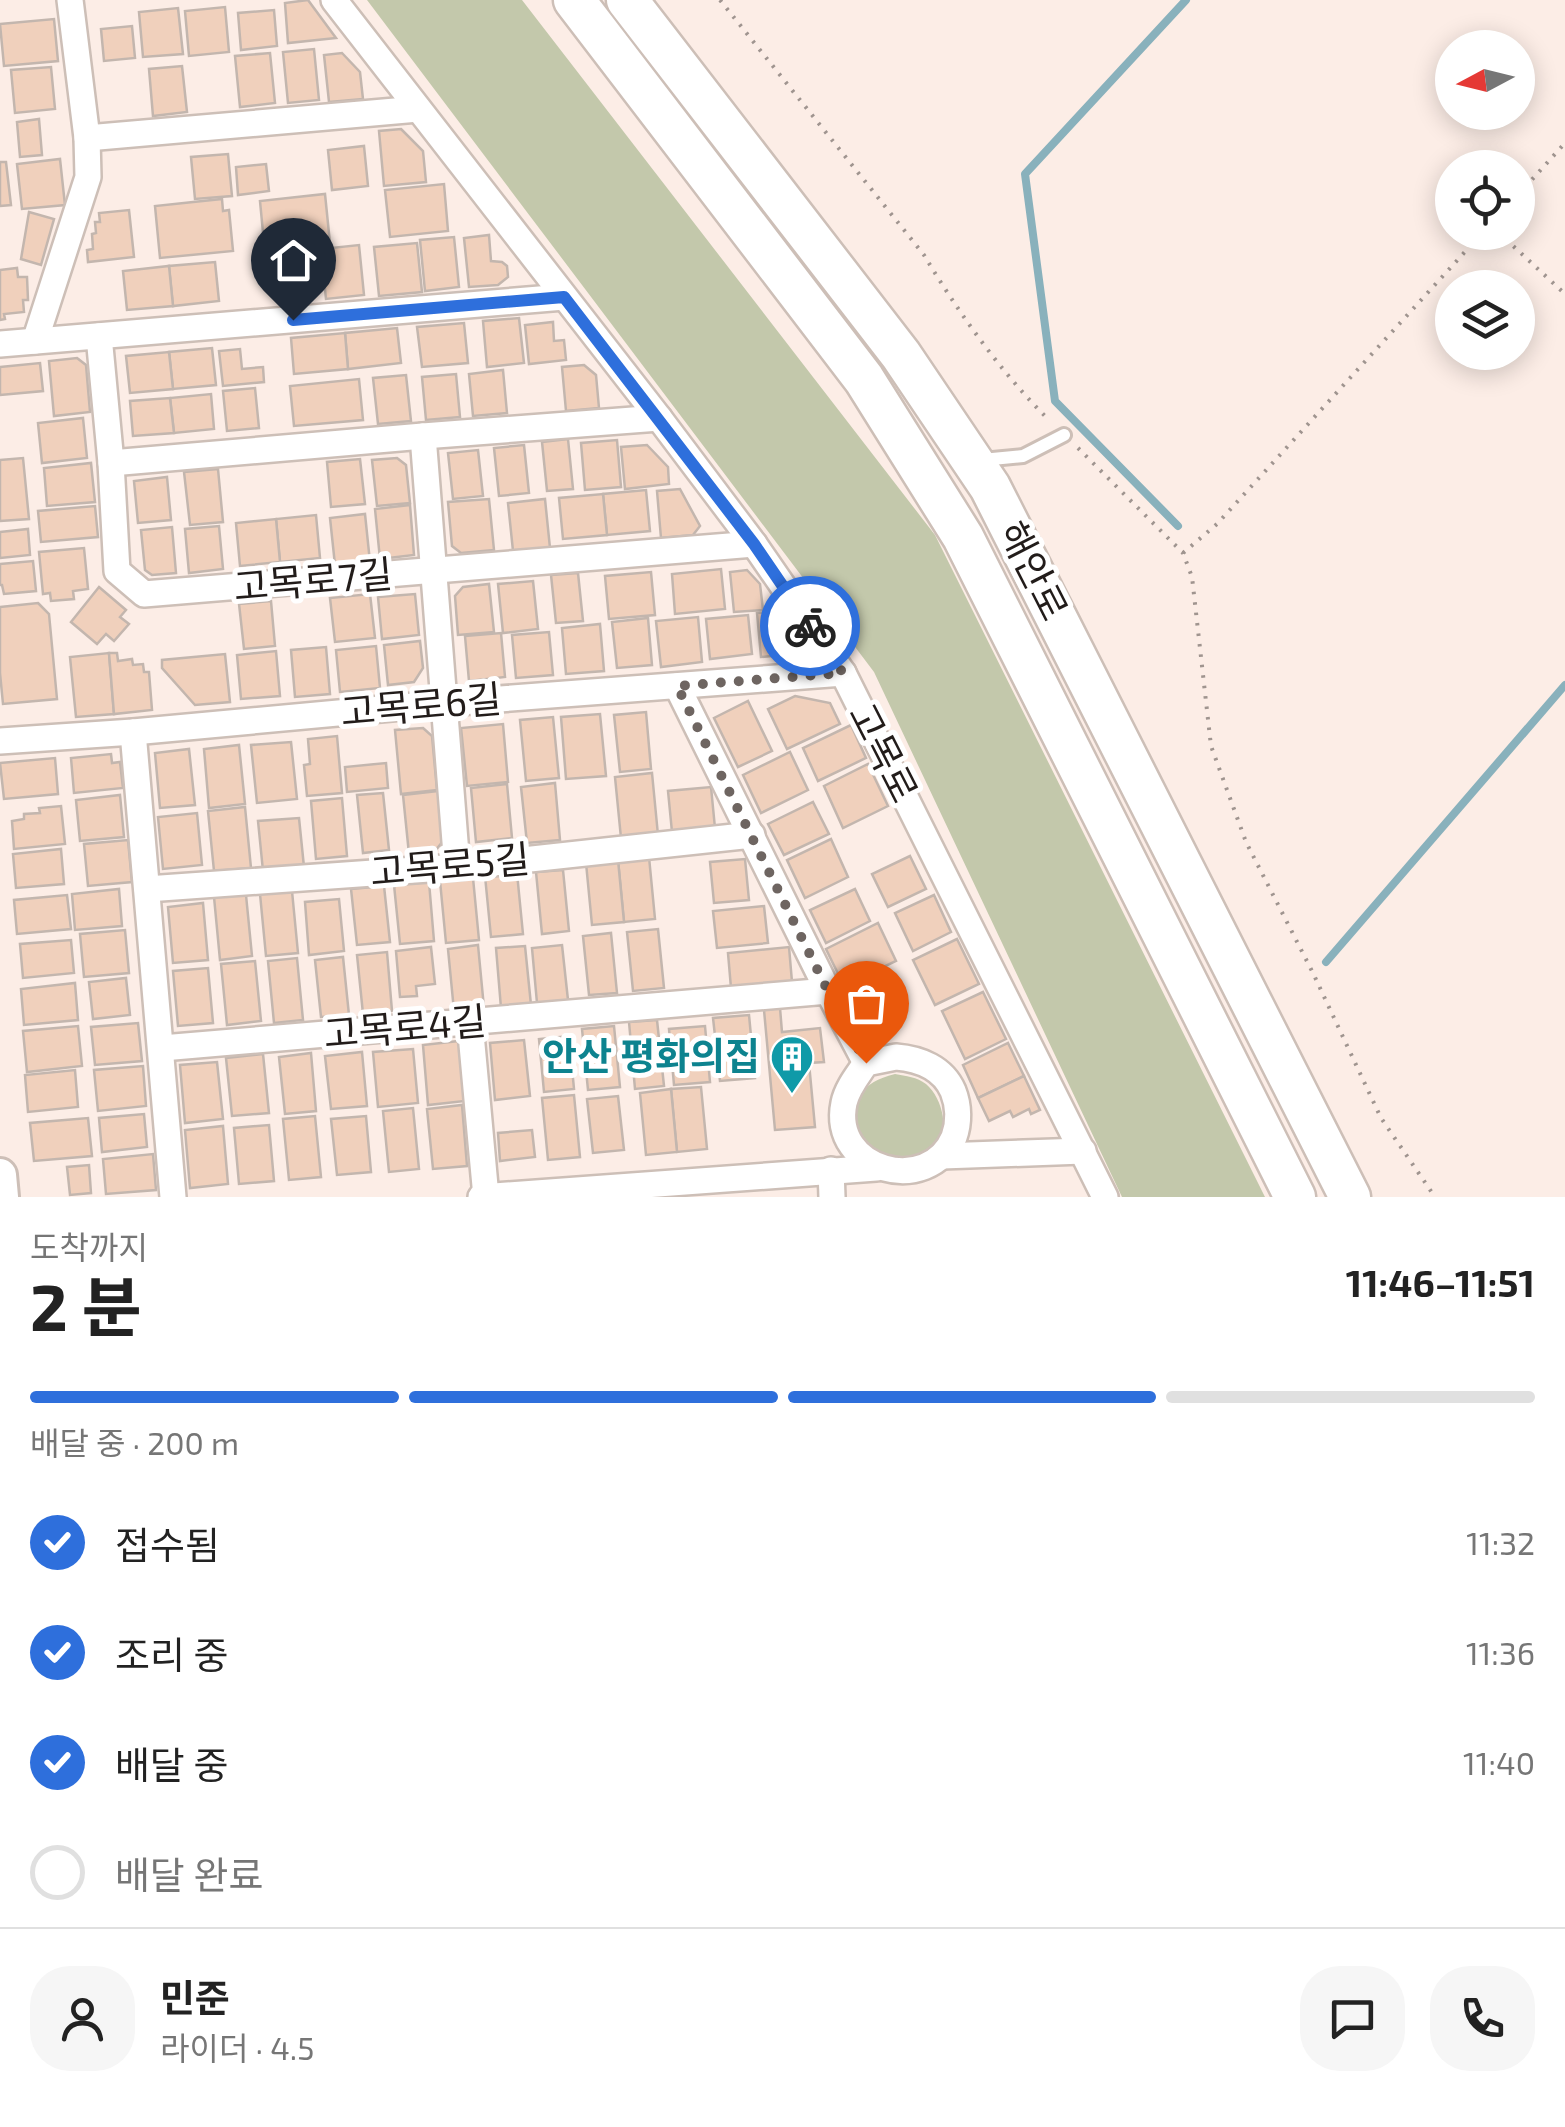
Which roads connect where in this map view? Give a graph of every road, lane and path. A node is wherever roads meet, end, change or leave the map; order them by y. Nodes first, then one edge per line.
1 (70, 0) edge
2 (334, 0) edge
3 (574, 0) edge
4 (627, 0) edge
5 (720, 0) edge
6 (418, 108) junction
7 (86, 138) junction
8 (1565, 143) edge
9 (1535, 176) edge
10 (1467, 250) edge
11 (1517, 250) edge
12 (1565, 294) edge
13 (564, 297) junction
14 (99, 336) junction
15 (35, 342) junction
16 (0, 344) edge
17 (659, 418) junction
18 (1064, 435) junction
19 (423, 436) junction
20 (972, 461) junction
21 (110, 463) junction
22 (754, 544) junction
23 (1183, 553) junction
24 (434, 571) junction
25 (843, 673) junction
26 (677, 686) junction
27 (446, 703) junction
28 (133, 732) junction
29 (0, 741) edge
30 (752, 835) junction
31 (458, 867) junction
32 (147, 889) junction
33 (828, 991) junction
34 (470, 1023) junction
35 (162, 1048) junction
36 (866, 1063) junction
37 (1083, 1152) junction
38 (942, 1156) junction
39 (876, 1168) junction
40 (831, 1170) junction
41 (0, 1175) edge
42 (666, 1190) edge
43 (2, 1197) edge
44 (174, 1197) edge
45 (484, 1197) edge
46 (832, 1197) edge
47 (1105, 1197) edge
48 (1295, 1197) edge
49 (1350, 1197) edge
50 (1435, 1197) edge

1 - 7 street
2 - 6 street, 고목로
3 - 48 main road, 해안로
4 - 20 main road, 해안로
5 - 18 path
6 - 7 street
6 - 13 street, 고목로
7 - 15 street
8 - 9 path
10 - 23 path
11 - 12 path
13 - 14 street
13 - 17 street, 고목로
14 - 15 street
14 - 21 street, 고목로7길
15 - 16 street
17 - 19 street
17 - 22 street, 고목로
18 - 20 lane
18 - 23 path
19 - 21 street
19 - 24 street
20 - 49 main road, 해안로
21 - 24 street, 고목로7길
22 - 24 street, 고목로7길
22 - 25 street, 고목로
23 - 50 path
24 - 27 street
25 - 26 street, 고목로6길
25 - 37 street, 고목로
26 - 27 street, 고목로6길
26 - 30 street
27 - 28 street, 고목로6길
27 - 31 street
28 - 29 street, 고목로6길
28 - 32 street
30 - 31 street, 고목로5길
30 - 33 street
31 - 32 street, 고목로5길
32 - 35 street
33 - 34 street, 고목로4길
33 - 36 street
34 - 35 street, 고목로4길
34 - 45 street
35 - 44 street
36 - 38 street
36 - 39 street
37 - 38 street
37 - 47 street, 고목로
38 - 39 street
39 - 40 street
40 - 42 street
40 - 46 street
41 - 43 street
42 - 45 street

